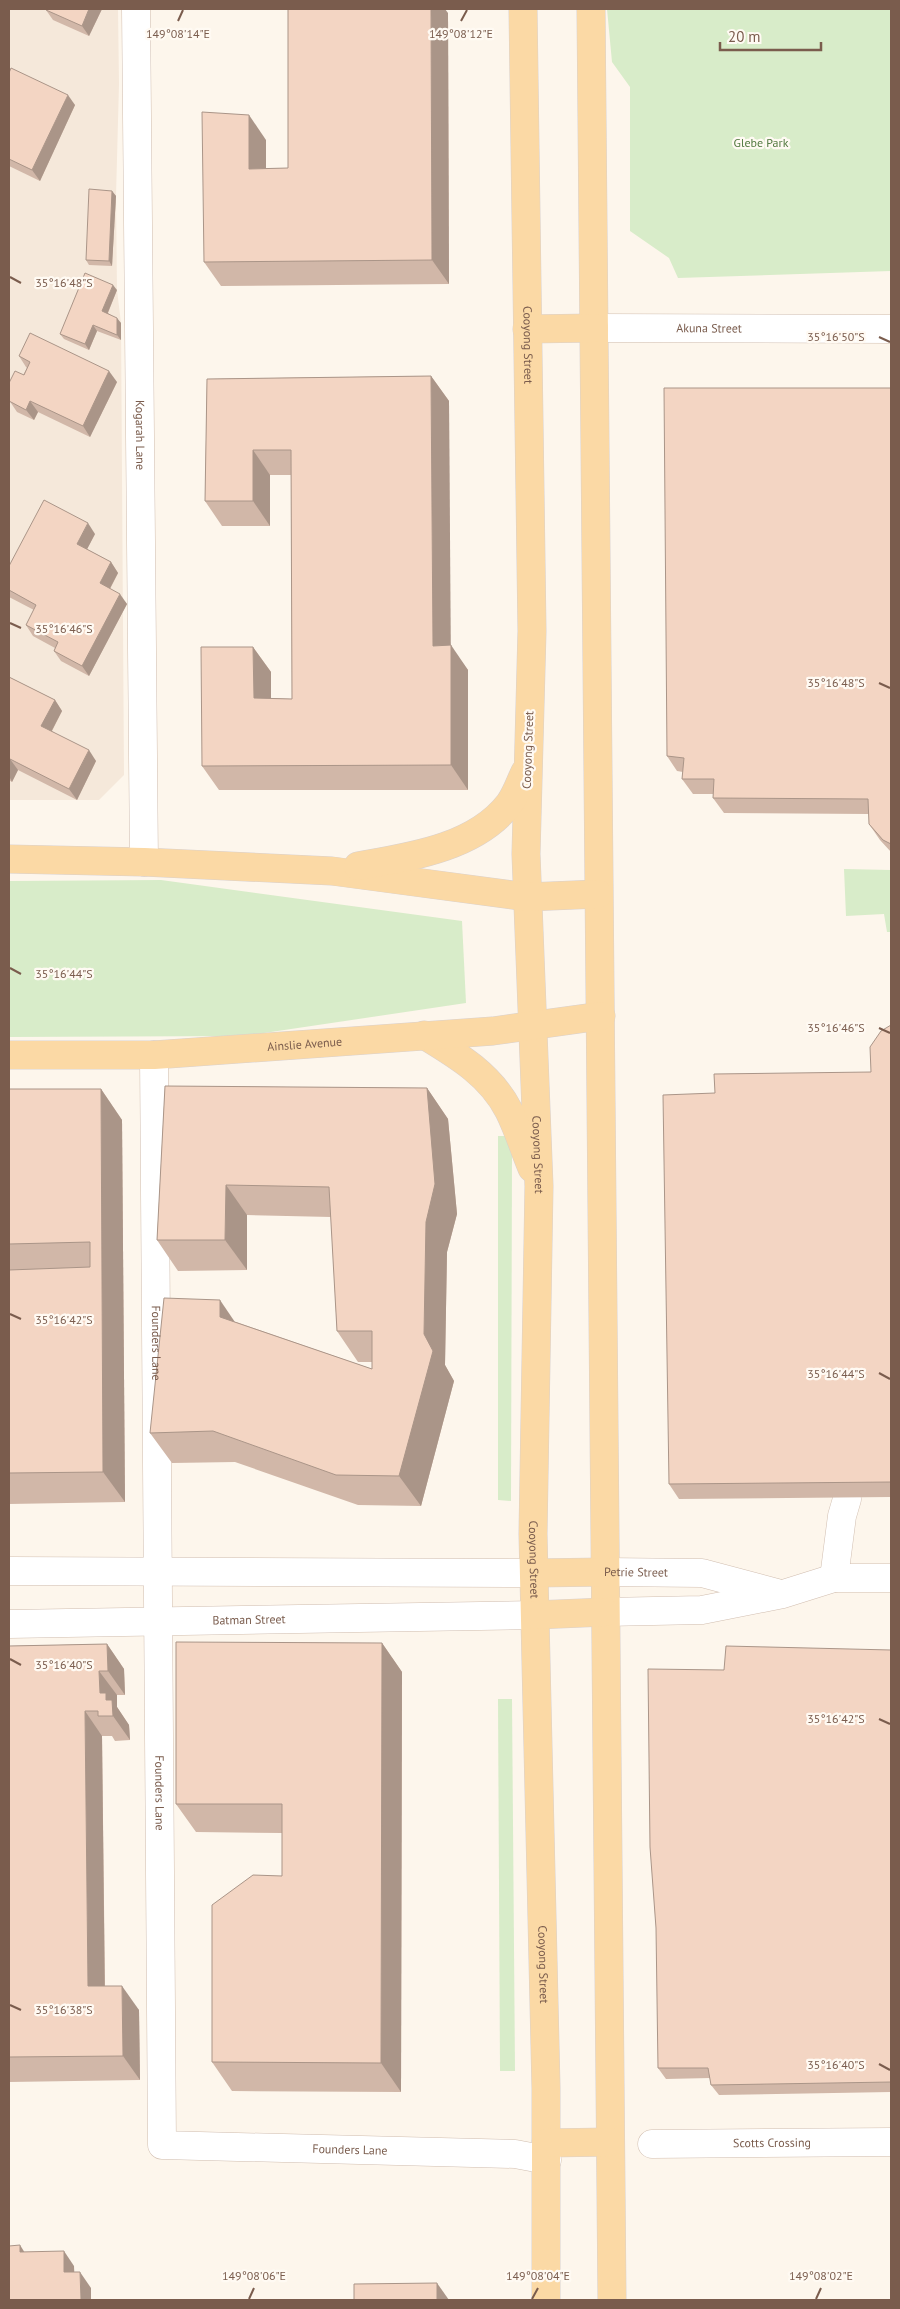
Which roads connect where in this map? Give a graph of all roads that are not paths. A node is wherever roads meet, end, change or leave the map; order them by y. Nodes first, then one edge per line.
1 (136, 9) edge
2 (522, 9) edge
3 (591, 9) edge
4 (594, 328) junction
5 (527, 329) junction
6 (891, 329) edge
7 (527, 768) junction
8 (9, 860) edge
9 (144, 862) junction
10 (332, 871) junction
11 (598, 894) junction
12 (527, 897) junction
13 (601, 1016) junction
14 (534, 1027) junction
15 (424, 1035) junction
16 (9, 1055) edge
17 (154, 1055) junction
18 (539, 1186) junction
19 (847, 1499) edge
20 (9, 1571) edge
21 (158, 1571) junction
22 (605, 1572) junction
23 (534, 1573) junction
24 (834, 1578) junction
25 (891, 1578) edge
26 (783, 1594) junction
27 (605, 1612) junction
28 (535, 1615) junction
29 (158, 1621) junction
30 (9, 1624) edge
31 (610, 2142) junction
32 (891, 2142) edge
33 (652, 2144) dead end
34 (546, 2151) junction
35 (546, 2300) edge
36 (612, 2300) edge

1 - 9 street, Kogarah Lane
2 - 5 main road, Cooyong Street
3 - 4 main road
4 - 5 main road, Akuna Street
4 - 6 street, Akuna Street
4 - 11 main road
5 - 7 main road, Cooyong Street
7 - 10 main road
7 - 12 main road, Cooyong Street
8 - 9 main road
9 - 10 main road
10 - 12 main road
11 - 12 main road
11 - 13 main road
12 - 14 main road, Cooyong Street
13 - 14 main road, Ainslie Avenue
13 - 22 main road
14 - 15 main road, Ainslie Avenue
14 - 18 main road, Cooyong Street
15 - 17 main road, Ainslie Avenue
15 - 18 main road
16 - 17 main road, Ainslie Avenue
17 - 21 street, Founders Lane
18 - 23 main road, Cooyong Street
19 - 24 street
20 - 21 street
21 - 23 street, Petrie Street
21 - 29 street, Founders Lane
22 - 23 main road, Petrie Street
22 - 26 street, Petrie Street
22 - 27 main road
23 - 28 main road, Cooyong Street
24 - 25 street
24 - 26 street
26 - 27 street
27 - 28 main road
27 - 31 main road
28 - 29 street, Batman Street
28 - 34 main road, Cooyong Street
29 - 30 street, Batman Street
29 - 34 street, Founders Lane
31 - 34 main road
31 - 36 main road
32 - 33 street, Scotts Crossing
34 - 35 main road, Cooyong Street

